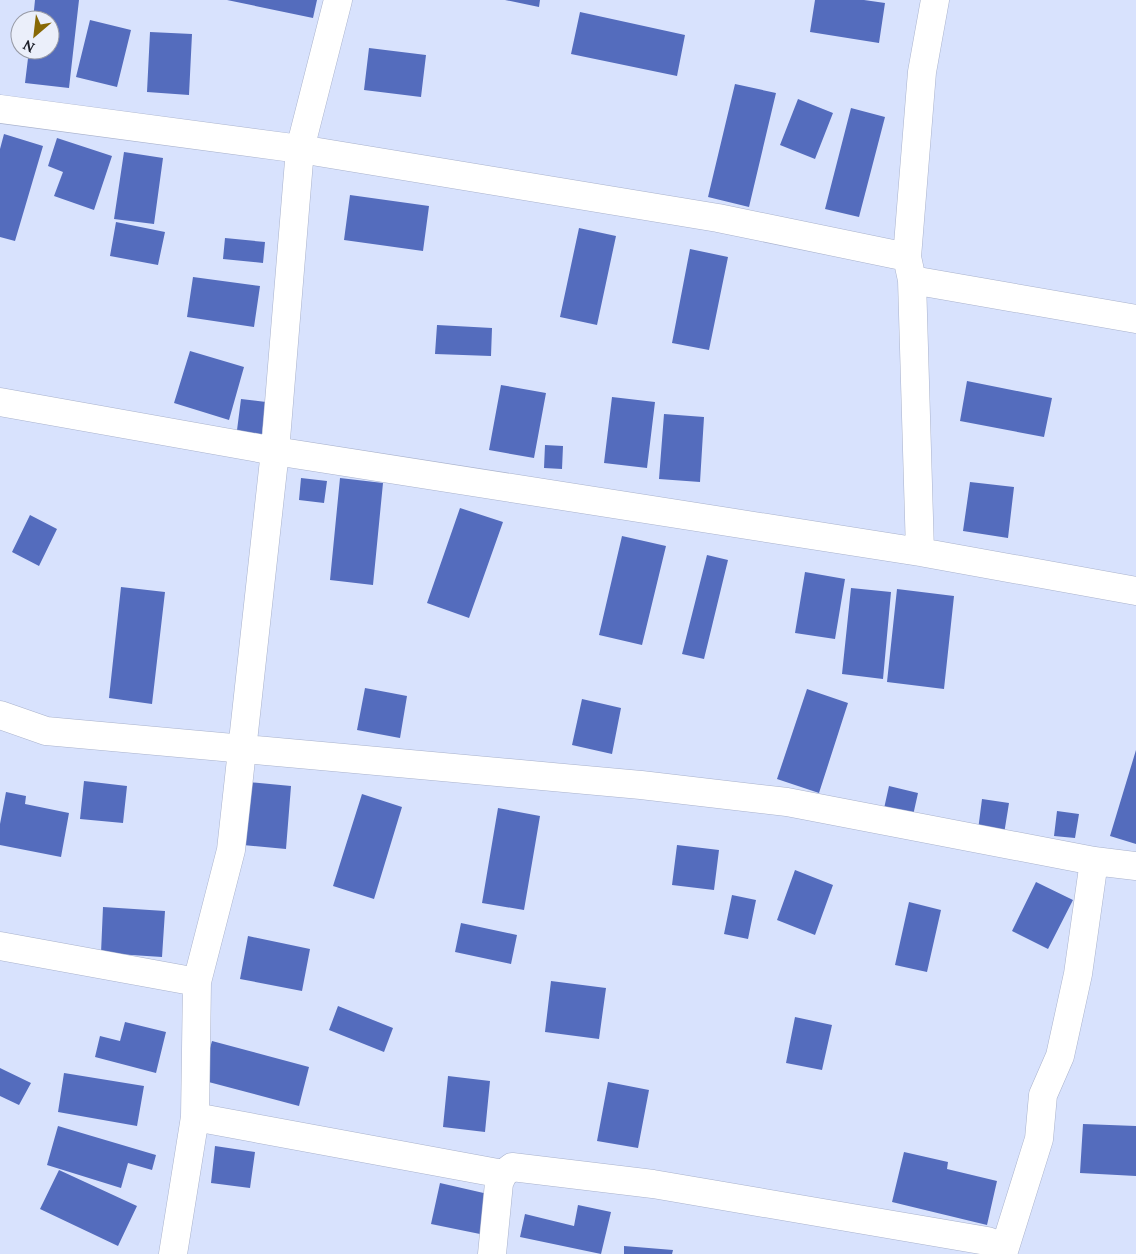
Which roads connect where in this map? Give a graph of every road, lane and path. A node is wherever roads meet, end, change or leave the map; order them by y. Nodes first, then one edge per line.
1 (338, 0) edge
2 (935, 0) edge
3 (0, 109) edge
4 (300, 149) junction
5 (909, 268) junction
6 (1136, 319) edge
7 (0, 402) edge
8 (275, 451) junction
9 (920, 552) junction
10 (1136, 591) edge
11 (0, 714) edge
12 (242, 749) junction
13 (1094, 862) junction
14 (1136, 866) edge
15 (0, 946) edge
16 (197, 982) junction
17 (195, 1117) junction
18 (503, 1174) junction
19 (173, 1254) edge
20 (492, 1254) edge
21 (1003, 1254) edge

1 - 4 street
2 - 5 street
3 - 4 street
4 - 5 street
4 - 8 street
5 - 6 street
5 - 9 street
7 - 8 street
8 - 9 street
8 - 12 street
9 - 10 street
11 - 12 street
12 - 13 street
12 - 16 street
13 - 14 street
13 - 21 street
15 - 16 street
16 - 17 street
17 - 18 street
17 - 19 street
18 - 20 street
18 - 21 street

